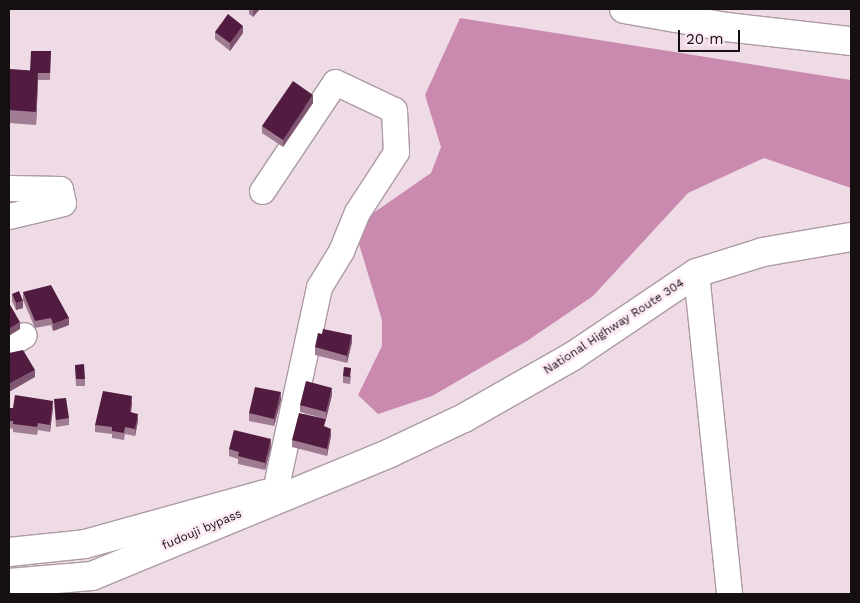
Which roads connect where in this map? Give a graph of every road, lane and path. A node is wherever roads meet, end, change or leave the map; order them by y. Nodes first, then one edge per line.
1 (624, 9) edge
2 (732, 9) edge
3 (851, 35) edge
4 (851, 41) edge
5 (9, 188) edge
6 (262, 191) dead end
7 (9, 216) edge
8 (851, 238) edge
9 (696, 273) junction
10 (390, 453) junction
11 (274, 491) junction
12 (9, 552) edge
13 (9, 583) edge
14 (729, 594) edge

1 - 4 main road
2 - 3 main road
5 - 7 street
6 - 11 street
8 - 9 main road, National Highway Route 304
9 - 10 main road, National Highway Route 304
9 - 14 street
10 - 11 main road
10 - 13 main road, fudouji bypass
11 - 12 main road

